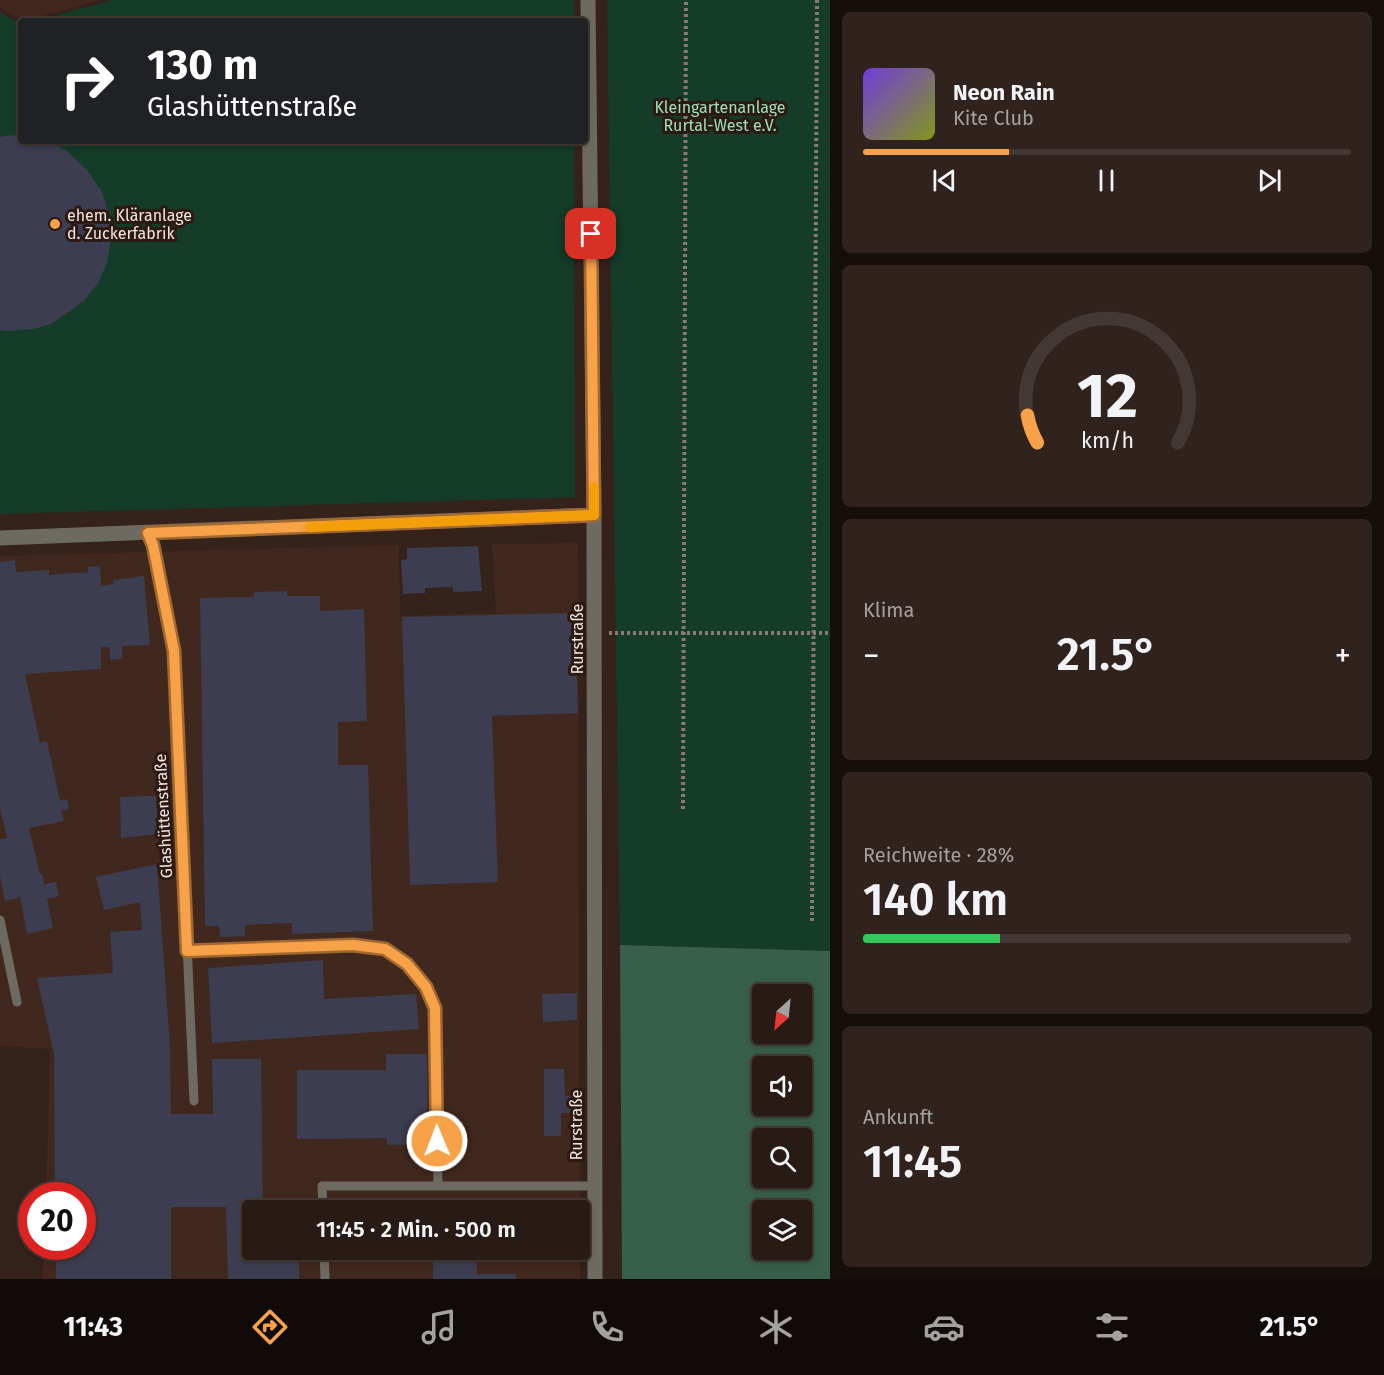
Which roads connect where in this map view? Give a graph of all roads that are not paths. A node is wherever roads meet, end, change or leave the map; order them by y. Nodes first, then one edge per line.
1 (588, 0) edge
2 (594, 515) junction
3 (148, 533) junction
4 (0, 538) edge
5 (0, 920) edge
6 (187, 951) junction
7 (17, 1002) dead end
8 (194, 1101) dead end
9 (438, 1186) junction
10 (594, 1186) junction
11 (323, 1200) edge
12 (324, 1260) edge
13 (325, 1279) edge
14 (595, 1279) edge

1 - 2 street, Rurstraße
2 - 3 street
2 - 10 street, Rurstraße
3 - 4 street
3 - 6 lane, Glashüttenstraße
5 - 7 lane
6 - 8 lane, Glashüttenstraße
6 - 9 lane
9 - 10 lane
9 - 11 lane
10 - 14 street, Rurstraße
12 - 13 lane

